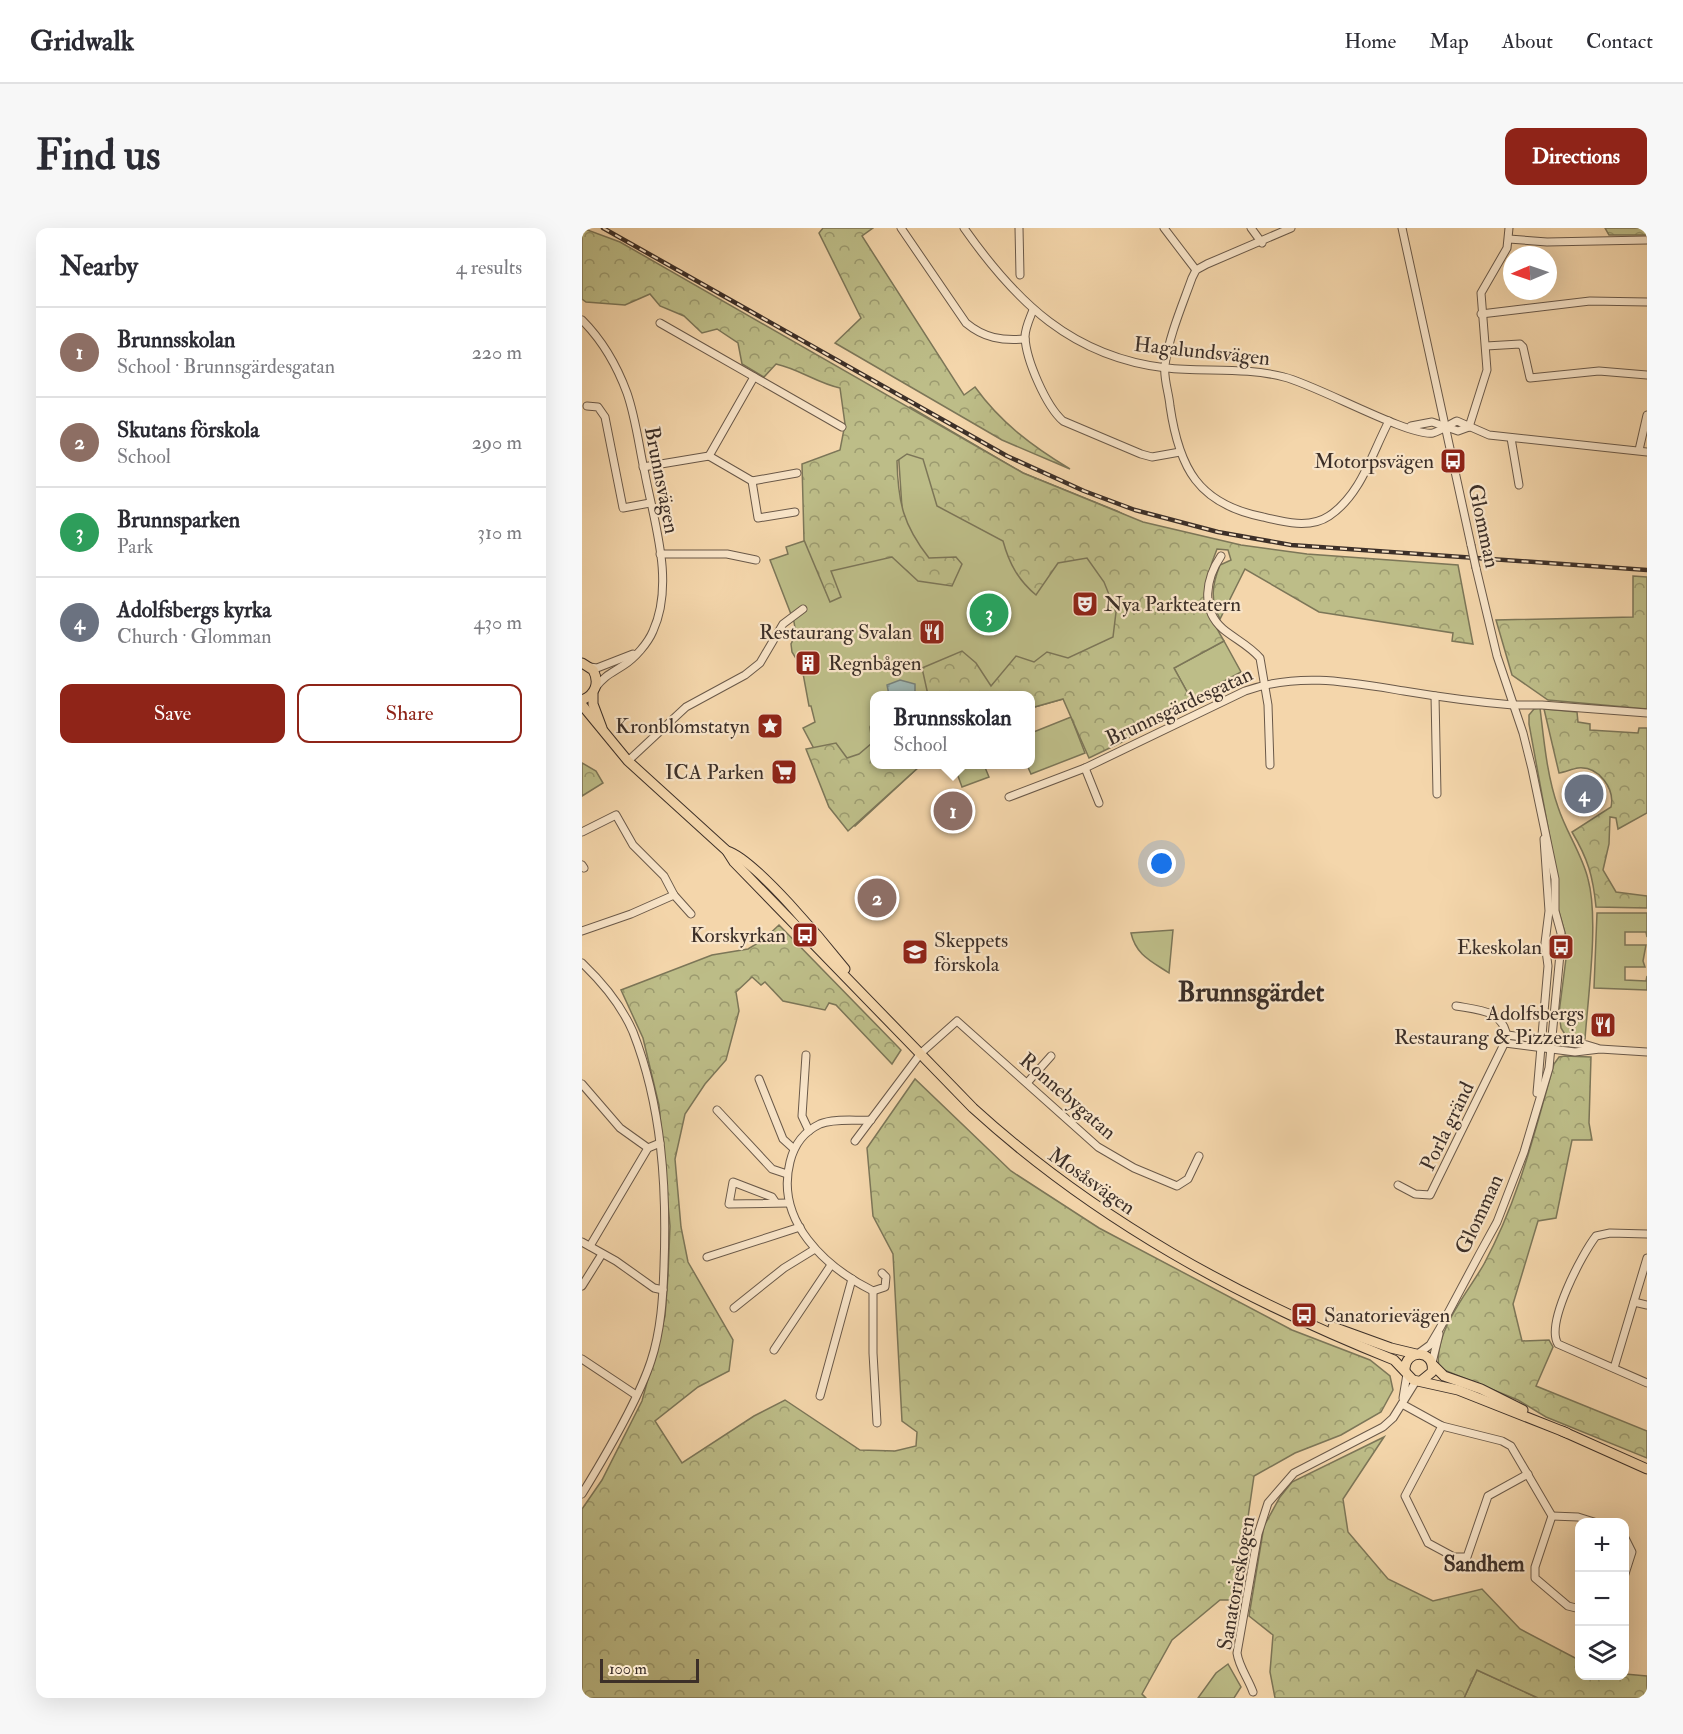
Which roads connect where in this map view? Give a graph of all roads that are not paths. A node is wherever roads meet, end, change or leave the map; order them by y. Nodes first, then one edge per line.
1 (901, 228) edge
2 (964, 228) edge
3 (1019, 228) edge
4 (1164, 228) edge
5 (1251, 228) edge
6 (1291, 228) edge
7 (1402, 228) edge
8 (1509, 228) edge
9 (1509, 239) junction
10 (1647, 240) edge
11 (1262, 243) junction
12 (1196, 270) junction
13 (1020, 275) dead end
14 (1647, 302) edge
15 (1033, 310) junction
16 (1481, 314) junction
17 (582, 320) edge
18 (660, 323) dead end
19 (1025, 339) junction
20 (1486, 346) junction
21 (1165, 368) junction
22 (1647, 375) edge
23 (754, 377) junction
24 (587, 406) dead end
25 (1647, 415) edge
26 (1389, 421) junction
27 (1443, 426) junction
28 (842, 427) dead end
29 (1469, 427) junction
30 (1511, 438) junction
31 (1643, 451) edge
32 (1180, 452) junction
33 (709, 456) junction
34 (643, 467) junction
35 (797, 473) dead end
36 (752, 481) junction
37 (1519, 485) dead end
38 (650, 503) junction
39 (795, 512) dead end
40 (660, 554) junction
41 (1221, 556) dead end
42 (756, 560) dead end
43 (802, 609) dead end
44 (636, 653) junction
45 (586, 665) edge
46 (1265, 684) junction
47 (594, 691) junction
48 (1435, 696) junction
49 (582, 700) edge
50 (582, 705) edge
51 (1513, 705) junction
52 (1647, 713) edge
53 (602, 730) junction
54 (628, 761) junction
55 (1270, 765) dead end
56 (1085, 768) junction
57 (1437, 794) dead end
58 (1008, 797) dead end
59 (1099, 803) dead end
60 (1544, 828) junction
61 (582, 832) edge
62 (675, 895) junction
63 (691, 914) dead end
64 (582, 931) edge
65 (582, 963) edge
66 (1456, 1006) dead end
67 (1506, 1039) junction
68 (1543, 1039) junction
69 (1553, 1040) junction
70 (1542, 1049) junction
71 (1600, 1049) junction
72 (1552, 1050) junction
73 (1647, 1052) edge
74 (921, 1053) junction
75 (806, 1056) dead end
76 (1051, 1056) dead end
77 (759, 1078) dead end
78 (1027, 1083) junction
79 (582, 1084) edge
80 (1536, 1109) junction
81 (717, 1110) dead end
82 (871, 1120) junction
83 (809, 1131) junction
84 (855, 1141) dead end
85 (660, 1143) junction
86 (648, 1148) junction
87 (794, 1149) junction
88 (1199, 1156) dead end
89 (787, 1174) junction
90 (1398, 1185) dead end
91 (776, 1203) junction
92 (789, 1203) junction
93 (800, 1227) junction
94 (1647, 1234) edge
95 (582, 1242) edge
96 (590, 1246) junction
97 (815, 1249) junction
98 (602, 1254) junction
99 (707, 1257) dead end
100 (1647, 1258) edge
101 (831, 1265) junction
102 (882, 1273) dead end
103 (852, 1279) junction
104 (582, 1286) edge
105 (663, 1290) junction
106 (873, 1291) junction
107 (1635, 1302) junction
108 (1647, 1305) edge
109 (734, 1308) dead end
110 (1440, 1328) junction
111 (1357, 1340) junction
112 (774, 1350) dead end
113 (1418, 1353) junction
114 (582, 1359) edge
115 (1432, 1364) junction
116 (1614, 1368) junction
117 (1406, 1373) junction
118 (1418, 1381) junction
119 (1647, 1383) edge
120 (636, 1395) junction
121 (820, 1396) dead end
122 (1402, 1404) junction
123 (877, 1423) dead end
124 (1442, 1426) junction
125 (1567, 1433) junction
126 (1647, 1469) edge
127 (1528, 1474) junction
128 (582, 1494) edge
129 (1552, 1516) junction
130 (1581, 1518) edge
131 (1629, 1546) edge
132 (1629, 1561) edge
133 (1575, 1608) edge
134 (1253, 1692) dead end

1 - 19 street
2 - 15 street, Hagalundsvägen
3 - 13 street
4 - 12 street
5 - 11 street
6 - 11 street
7 - 27 street, Glomman
8 - 9 street
9 - 10 street
9 - 16 street
11 - 12 street
12 - 21 street
14 - 16 street
15 - 19 street
15 - 21 street, Hagalundsvägen
16 - 20 street
17 - 34 street, Brunnsvägen
18 - 23 street
19 - 32 street
20 - 22 street
20 - 29 street
21 - 26 street, Hagalundsvägen
21 - 32 street
23 - 28 street
23 - 33 street
24 - 38 street
25 - 31 street
26 - 27 street, Hagalundsvägen
26 - 32 street
27 - 29 street
27 - 51 street, Glomman, bridge
29 - 30 street
30 - 31 street
30 - 37 street
33 - 34 street
33 - 36 street
34 - 38 street, Brunnsvägen
35 - 36 street
36 - 39 street
38 - 40 street, Brunnsvägen
40 - 42 street
40 - 44 street, Brunnsvägen
41 - 46 street
43 - 54 street
44 - 45 street
44 - 47 street, Brunnsvägen
45 - 47 main road, Mosåsvägen
46 - 48 street, Brunnsgärdesgatan
46 - 55 street
46 - 56 street, Brunnsgärdesgatan
47 - 49 main road
47 - 53 main road, Mosåsvägen
48 - 51 street, Brunnsgärdesgatan
48 - 57 street
50 - 53 main road, Mosåsvägen
51 - 52 street, Brunnsgärdesgatan
51 - 60 street, Glomman
53 - 54 main road, Mosåsvägen
54 - 74 main road, Mosåsvägen
56 - 58 street, Brunnsgärdesgatan
56 - 59 street
60 - 68 street, Glomman
60 - 69 street, Glomman
61 - 62 street
62 - 63 street
62 - 64 street
65 - 85 street
66 - 67 street
67 - 68 street
67 - 70 street
67 - 90 street, Porla gränd
68 - 69 street
68 - 70 street, Glomman
69 - 71 street
69 - 72 street, Glomman
70 - 72 street
70 - 80 street, Glomman
71 - 72 street
71 - 73 street
72 - 80 street, Glomman
74 - 78 street, Ronnebygatan
74 - 82 street
74 - 111 main road, Mosåsvägen
75 - 83 street
76 - 78 street
77 - 87 street
78 - 88 street, Ronnebygatan
79 - 86 street
80 - 110 street, Glomman
81 - 89 street
82 - 83 street
82 - 84 street
83 - 87 street
85 - 86 street
85 - 105 street
86 - 96 street
87 - 89 street
89 - 92 street
91 - 91 street
91 - 92 street
92 - 93 street
93 - 97 street
93 - 99 street
94 - 116 street
95 - 96 street
96 - 98 street
97 - 101 street
97 - 109 street
98 - 104 street
98 - 105 street
100 - 107 street
101 - 103 street
101 - 112 street
102 - 106 street
103 - 106 street
103 - 121 street
105 - 120 street
106 - 123 street
107 - 108 street
107 - 116 street
110 - 113 street, Glomman
110 - 115 street, Glomman
111 - 113 main road, Mosåsvägen
111 - 117 main road, Mosåsvägen
113 - 115 main road
113 - 117 main road
114 - 120 street
115 - 118 main road
115 - 125 main road
116 - 119 street
117 - 118 main road
117 - 122 street
118 - 122 street
118 - 125 main road
120 - 128 street
122 - 124 street
122 - 134 street, Sanatorieskogen
124 - 127 street
124 - 127 street
125 - 126 main road
127 - 129 street
129 - 130 street
129 - 133 street
131 - 132 street

